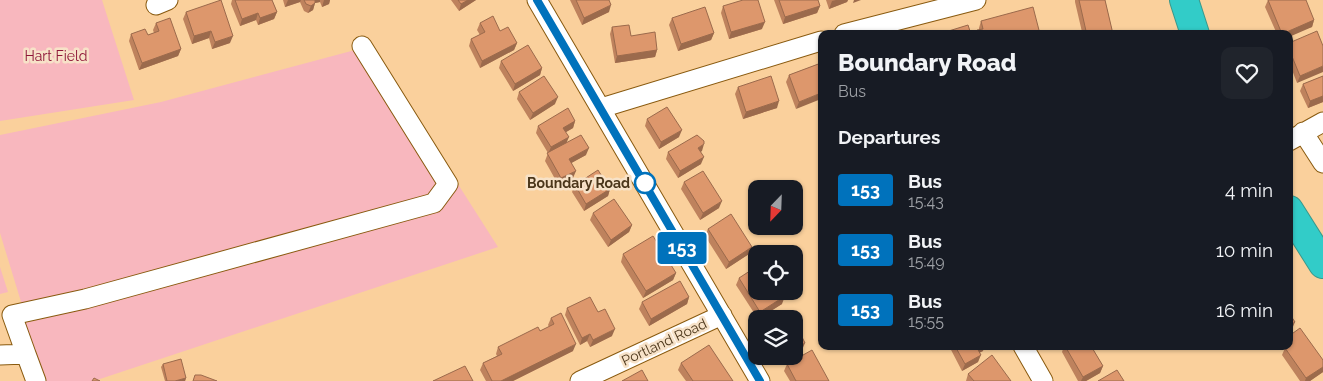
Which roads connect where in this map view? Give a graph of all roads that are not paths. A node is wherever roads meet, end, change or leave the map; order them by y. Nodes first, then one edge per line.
1 (537, 0) edge
2 (976, 0) edge
3 (1184, 0) edge
4 (860, 30) edge
5 (1194, 30) edge
6 (818, 42) edge
7 (362, 46) dead end
8 (601, 108) junction
9 (1323, 122) edge
10 (1296, 136) edge
11 (1323, 163) edge
12 (1293, 216) edge
13 (1323, 264) edge
14 (722, 315) junction
15 (7, 324) edge
16 (1025, 350) edge
17 (0, 354) edge
18 (26, 354) junction
19 (36, 381) edge
20 (580, 381) edge
21 (760, 381) edge
22 (1043, 381) edge

1 - 8 street
2 - 4 street
3 - 5 highway
6 - 8 street
7 - 15 street
8 - 14 street
9 - 10 street
10 - 11 street
12 - 13 highway
14 - 20 street, Portland Road
14 - 21 street
15 - 18 street
16 - 22 street
17 - 18 street
18 - 19 street

